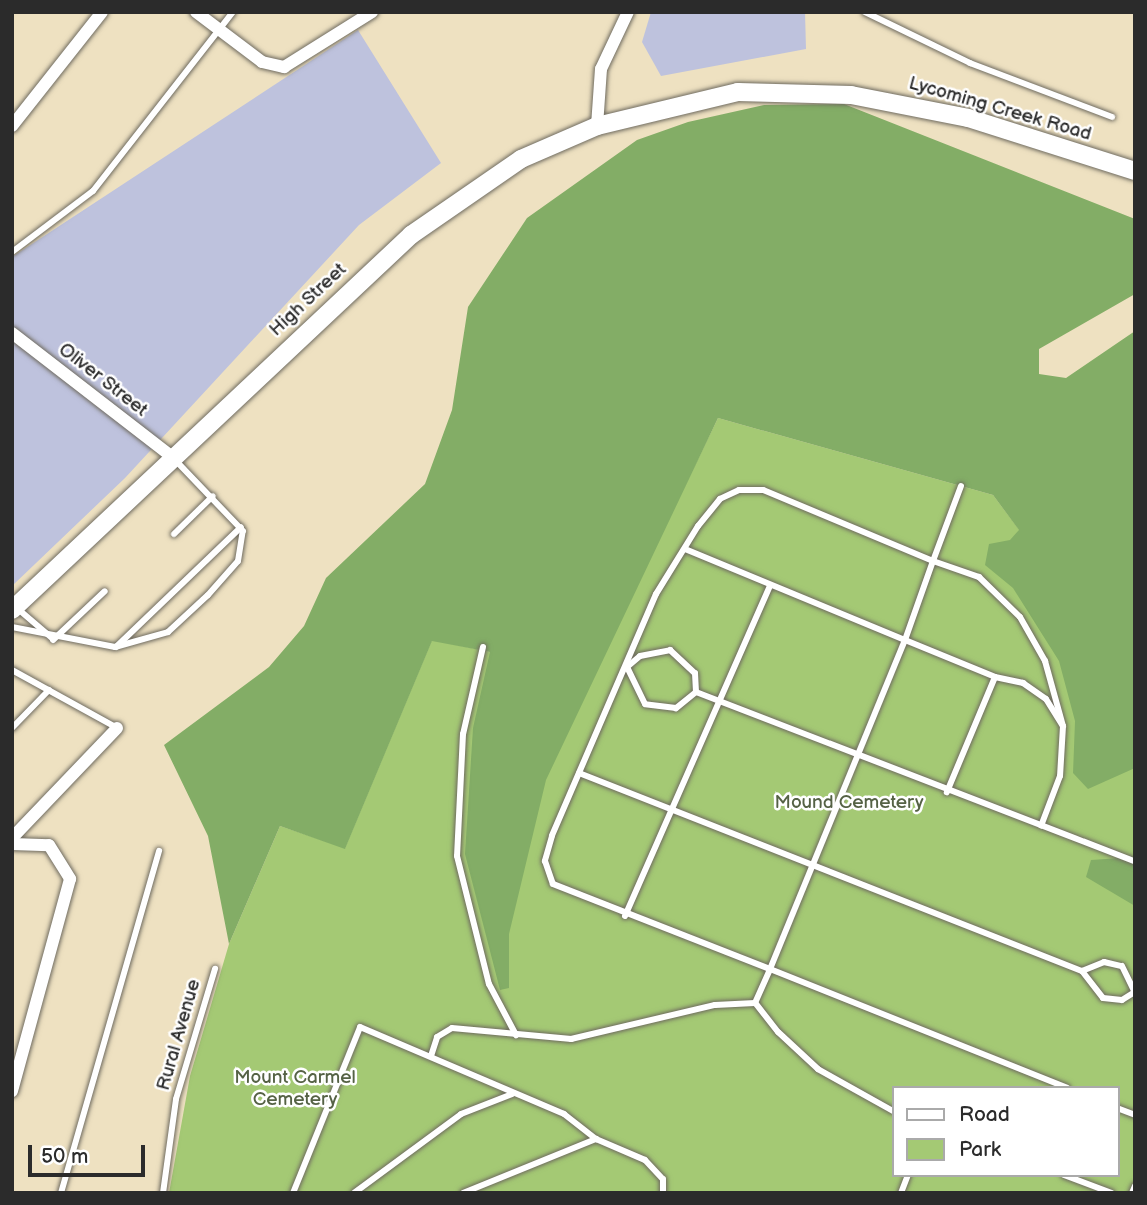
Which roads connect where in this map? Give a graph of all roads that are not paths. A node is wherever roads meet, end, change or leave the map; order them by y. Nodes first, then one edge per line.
1 (102, 12) edge
2 (196, 12) edge
3 (233, 12) edge
4 (372, 12) edge
5 (628, 12) edge
6 (865, 12) edge
7 (219, 31) junction
8 (685, 101) joint
9 (1112, 117) dead end
10 (597, 125) junction
11 (12, 126) edge
12 (1135, 171) edge
13 (12, 252) edge
14 (12, 333) edge
15 (171, 456) junction
16 (961, 486) dead end
17 (213, 496) junction
18 (241, 527) junction
19 (174, 534) dead end
20 (685, 550) junction
21 (933, 561) junction
22 (770, 585) junction
23 (105, 591) dead end
24 (14, 609) edge
25 (12, 626) edge
26 (53, 639) junction
27 (905, 640) junction
28 (116, 647) junction
29 (482, 647) dead end
30 (627, 667) junction
31 (12, 670) edge
32 (995, 677) junction
33 (49, 691) junction
34 (696, 692) junction
35 (719, 701) junction
36 (1063, 726) junction
37 (12, 727) edge
38 (117, 728) joint
39 (857, 754) junction
40 (579, 773) junction
41 (947, 792) junction
42 (672, 813) junction
43 (1041, 826) junction
44 (12, 838) edge
45 (12, 844) edge
46 (159, 851) dead end
47 (1135, 861) edge
48 (813, 864) junction
49 (625, 916) junction
50 (215, 969) dead end
51 (770, 969) junction
52 (1082, 971) junction
53 (1134, 991) edge
54 (755, 1003) junction
55 (516, 1035) junction
56 (431, 1056) junction
57 (1062, 1086) edge
58 (12, 1091) edge
59 (512, 1094) junction
60 (892, 1110) edge
61 (596, 1139) junction
62 (1069, 1177) edge
63 (1135, 1186) edge
64 (485, 1189) edge
65 (61, 1193) edge
66 (163, 1193) edge
67 (293, 1193) edge
68 (354, 1193) edge
69 (463, 1193) edge
70 (663, 1193) edge
71 (1112, 1193) edge
72 (1132, 1193) edge

1 - 11 street
2 - 7 street
3 - 7 lane
4 - 7 street
5 - 10 street
6 - 9 lane
7 - 13 lane
8 - 10 main road, High Street
8 - 12 main road, Lycoming Creek Road
10 - 15 main road, High Street
14 - 15 street, Oliver Street
15 - 17 lane
15 - 24 main road, High Street
16 - 21 lane
17 - 18 lane
17 - 19 lane
18 - 28 lane
18 - 28 lane
20 - 21 lane
20 - 22 lane
20 - 30 lane
21 - 27 lane
21 - 36 lane
22 - 27 lane
22 - 35 lane
23 - 26 lane
24 - 26 lane
25 - 26 lane
26 - 28 lane
27 - 32 lane
27 - 39 lane
29 - 55 lane
30 - 34 lane
30 - 34 lane
30 - 40 lane
31 - 33 lane
32 - 36 lane
32 - 41 lane
33 - 37 lane
33 - 38 lane
34 - 35 lane
35 - 39 lane
35 - 42 lane
36 - 43 lane
38 - 44 street
39 - 41 lane
39 - 48 lane
40 - 42 lane
40 - 49 lane
41 - 43 lane
42 - 48 lane
42 - 49 lane
43 - 47 lane
45 - 58 street
46 - 65 lane
48 - 51 lane
48 - 52 lane
49 - 51 lane
50 - 66 lane, Rural Avenue
51 - 54 lane
51 - 57 lane
52 - 53 lane
52 - 53 lane
54 - 55 lane
54 - 60 lane
55 - 56 lane
56 - 59 lane
56 - 67 lane
59 - 61 lane
59 - 68 lane
61 - 64 lane
61 - 70 lane
62 - 71 lane
63 - 72 lane
64 - 69 lane

